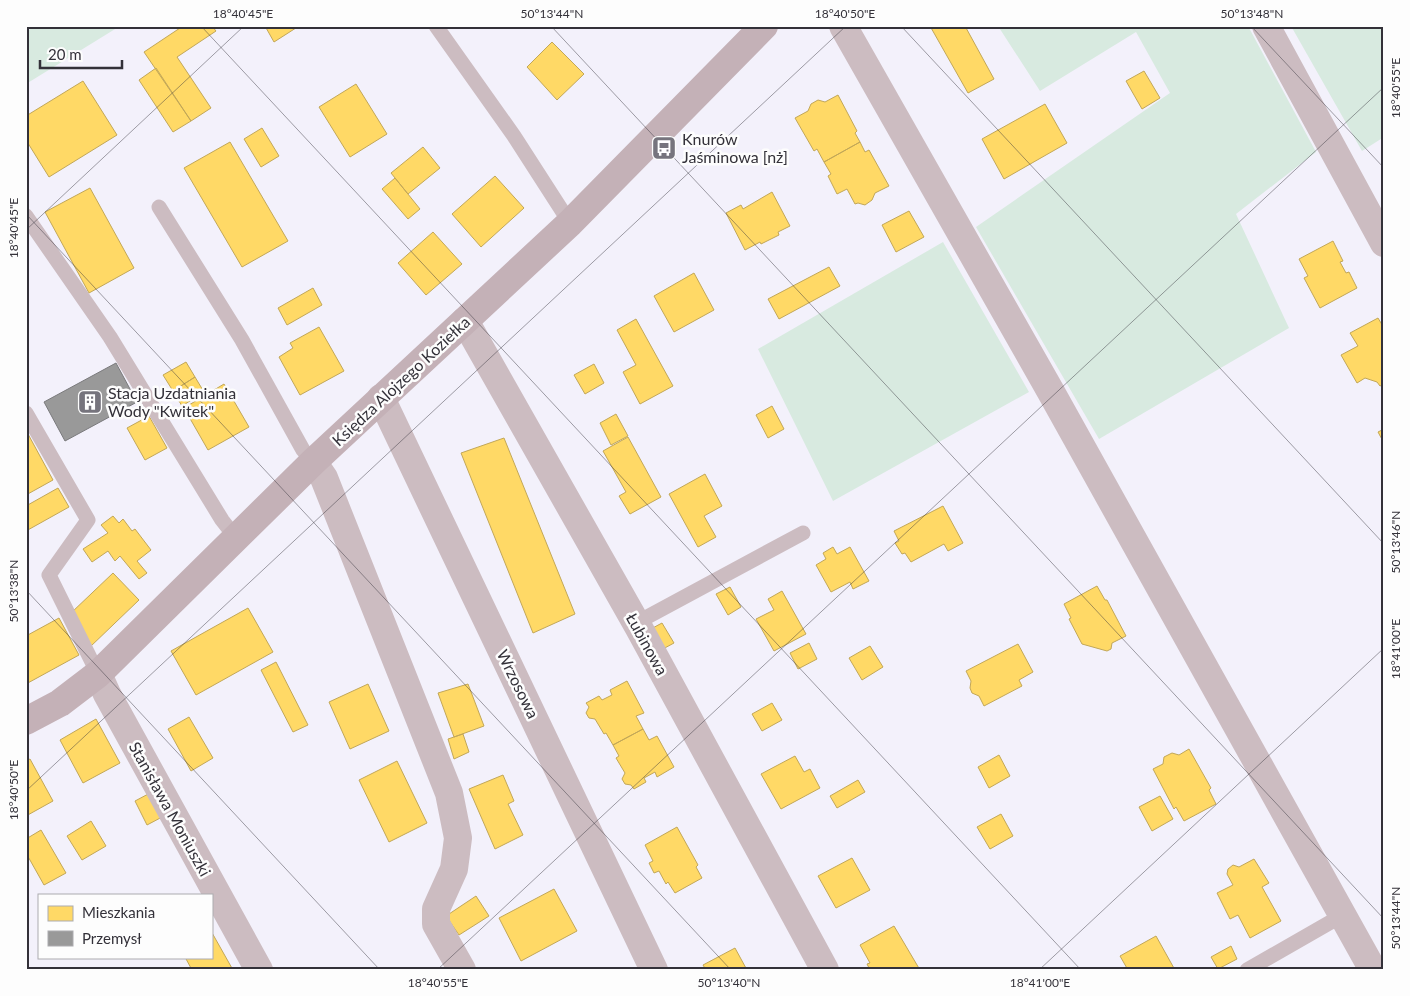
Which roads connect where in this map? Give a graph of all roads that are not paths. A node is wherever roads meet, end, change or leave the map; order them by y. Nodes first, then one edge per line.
1 (436, 26) edge
2 (764, 26) edge
3 (843, 26) edge
4 (1266, 26) edge
5 (159, 207) dead end
6 (26, 216) edge
7 (570, 223) junction
8 (1384, 243) edge
9 (465, 321) junction
10 (380, 398) junction
11 (26, 413) edge
12 (313, 462) junction
13 (802, 533) dead end
14 (236, 538) junction
15 (636, 623) junction
16 (98, 674) junction
17 (26, 721) edge
18 (1343, 915) junction
19 (259, 970) edge
20 (462, 970) edge
21 (654, 970) edge
22 (825, 970) edge
23 (1247, 970) edge
24 (1373, 970) edge

1 - 7 lane
2 - 7 street, Księdza Alojzego Koziełka
3 - 18 street
4 - 8 street
5 - 12 lane
6 - 14 lane
7 - 9 street, Księdza Alojzego Koziełka
9 - 10 street, Księdza Alojzego Koziełka
9 - 15 street, Łubinowa
10 - 12 street, Księdza Alojzego Koziełka
10 - 21 street, Wrzosowa
11 - 16 lane
12 - 14 street, Księdza Alojzego Koziełka
12 - 20 street
13 - 15 lane
14 - 16 street, Księdza Alojzego Koziełka
15 - 22 street, Łubinowa
16 - 17 street, Księdza Alojzego Koziełka
16 - 19 street, Stanisława Moniuszki
18 - 23 lane
18 - 24 street

